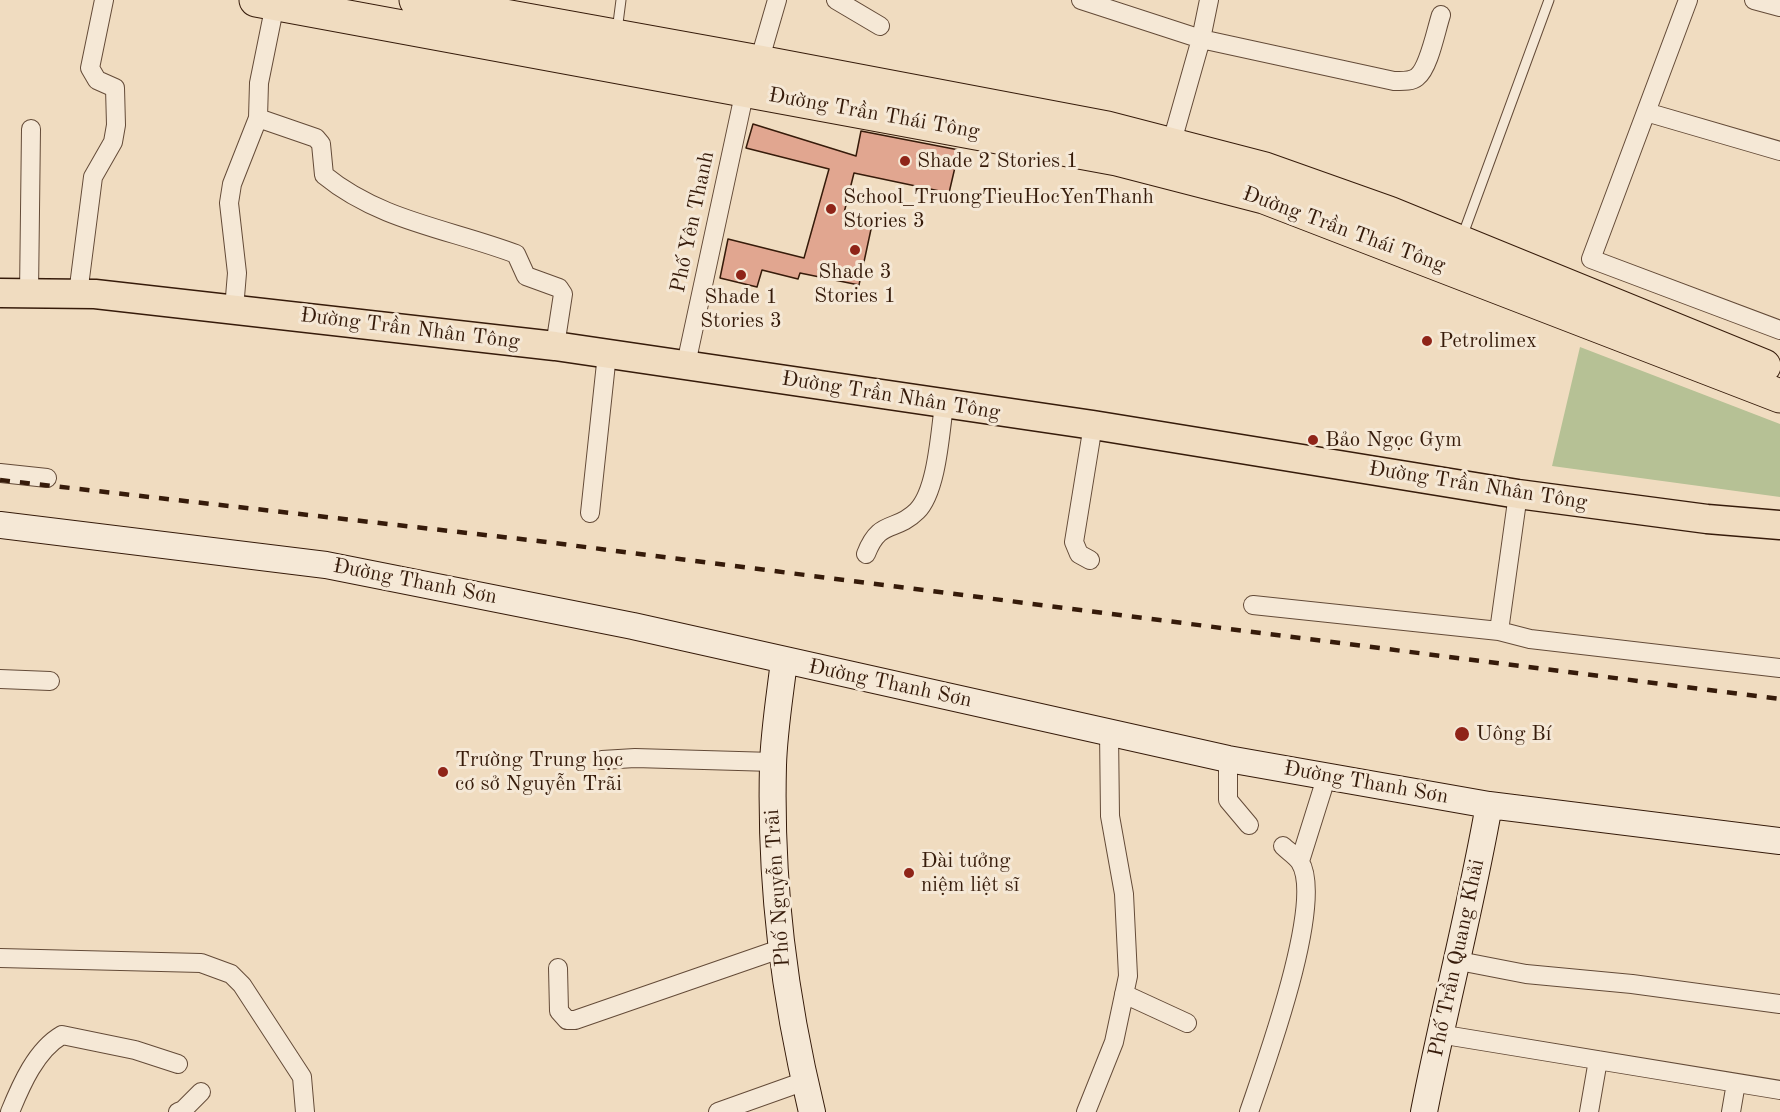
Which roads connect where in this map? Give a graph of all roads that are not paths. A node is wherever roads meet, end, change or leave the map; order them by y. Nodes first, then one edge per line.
1 (104, 0) edge
2 (416, 0) edge
3 (621, 0) edge
4 (777, 0) edge
5 (836, 0) edge
6 (1081, 0) edge
7 (1209, 0) edge
8 (1549, 0) edge
9 (1688, 0) edge
10 (1754, 0) edge
11 (266, 2) edge
12 (1780, 7) edge
13 (1441, 15) dead end
14 (880, 26) dead end
15 (616, 36) junction
16 (1201, 39) junction
17 (759, 62) junction
18 (745, 90) junction
19 (1646, 112) junction
20 (258, 118) junction
21 (978, 119) junction
22 (31, 129) dead end
23 (1171, 145) junction
24 (1780, 151) edge
25 (1460, 242) junction
26 (0, 293) edge
27 (29, 293) junction
28 (78, 294) junction
29 (234, 309) junction
30 (1780, 330) edge
31 (555, 346) junction
32 (607, 354) junction
33 (686, 364) junction
34 (1780, 372) edge
35 (1780, 396) edge
36 (944, 405) junction
37 (1093, 425) junction
38 (0, 473) edge
39 (47, 478) dead end
40 (1518, 494) junction
41 (590, 513) dead end
42 (0, 525) edge
43 (1780, 525) edge
44 (866, 554) dead end
45 (1090, 560) dead end
46 (1253, 605) dead end
47 (1499, 631) junction
48 (784, 661) junction
49 (1780, 668) edge
50 (0, 679) edge
51 (50, 681) dead end
52 (1109, 732) junction
53 (1228, 759) junction
54 (602, 760) dead end
55 (773, 762) junction
56 (1327, 775) junction
57 (1489, 805) junction
58 (1250, 825) dead end
59 (1780, 841) edge
60 (1282, 846) dead end
61 (1300, 861) junction
62 (780, 949) junction
63 (0, 958) edge
64 (1459, 961) junction
65 (558, 968) dead end
66 (1124, 994) junction
67 (1780, 1004) edge
68 (1187, 1023) dead end
69 (1439, 1034) junction
70 (1598, 1060) junction
71 (178, 1064) dead end
72 (805, 1081) junction
73 (1736, 1083) junction
74 (1780, 1090) edge
75 (201, 1092) dead end
76 (10, 1112) edge
77 (178, 1112) edge
78 (305, 1112) edge
79 (718, 1112) edge
80 (813, 1112) edge
81 (1086, 1112) edge
82 (1249, 1112) edge
83 (1424, 1112) edge
84 (1589, 1112) edge
85 (1731, 1112) edge

1 - 28 street
2 - 15 highway, Đường Trần Thái Tông
3 - 15 lane
4 - 17 street
5 - 14 street
6 - 16 street
7 - 16 street
8 - 25 lane
9 - 19 street
10 - 12 street
11 - 18 highway, Đường Trần Thái Tông
11 - 20 street
13 - 16 street
15 - 17 highway, Đường Trần Thái Tông
16 - 23 street
17 - 21 highway, Đường Trần Thái Tông
18 - 21 highway, Đường Trần Thái Tông
18 - 33 street, Phố Yên Thanh
19 - 24 street
19 - 30 street
20 - 29 street
20 - 31 street
21 - 23 highway, Đường Trần Thái Tông
21 - 35 highway, Đường Trần Thái Tông
22 - 27 street
23 - 25 highway, Đường Trần Thái Tông
25 - 34 highway, Đường Trần Thái Tông
26 - 27 main road, Đường Trần Nhân Tông
27 - 28 main road, Đường Trần Nhân Tông
28 - 29 main road, Đường Trần Nhân Tông
29 - 31 main road, Đường Trần Nhân Tông
31 - 32 main road, Đường Trần Nhân Tông
32 - 33 main road, Đường Trần Nhân Tông
32 - 41 street
33 - 36 main road, Đường Trần Nhân Tông
36 - 37 main road, Đường Trần Nhân Tông
36 - 44 street
37 - 40 main road, Đường Trần Nhân Tông
37 - 45 street
38 - 39 street
40 - 43 main road, Đường Trần Nhân Tông
40 - 47 street
42 - 48 street, Đường Thanh Sơn
46 - 47 street
47 - 49 street
48 - 52 street, Đường Thanh Sơn
48 - 55 street, Phố Nguyễn Trãi
50 - 51 street
52 - 53 street, Đường Thanh Sơn
52 - 66 street
53 - 56 street, Đường Thanh Sơn
53 - 58 street
54 - 55 street
55 - 62 street, Phố Nguyễn Trãi
56 - 57 street, Đường Thanh Sơn
56 - 61 street
57 - 59 street, Đường Thanh Sơn
57 - 64 street, Phố Trần Quang Khải
60 - 61 street
61 - 82 street
62 - 65 street
62 - 72 street, Phố Nguyễn Trãi
63 - 78 street
64 - 67 street
64 - 69 street, Phố Trần Quang Khải
66 - 68 street
66 - 81 street
69 - 70 street
69 - 83 street, Phố Trần Quang Khải
70 - 73 street
70 - 84 street
71 - 76 street
72 - 79 street
72 - 80 street, Phố Nguyễn Trãi
73 - 74 street
73 - 85 street
75 - 77 street

